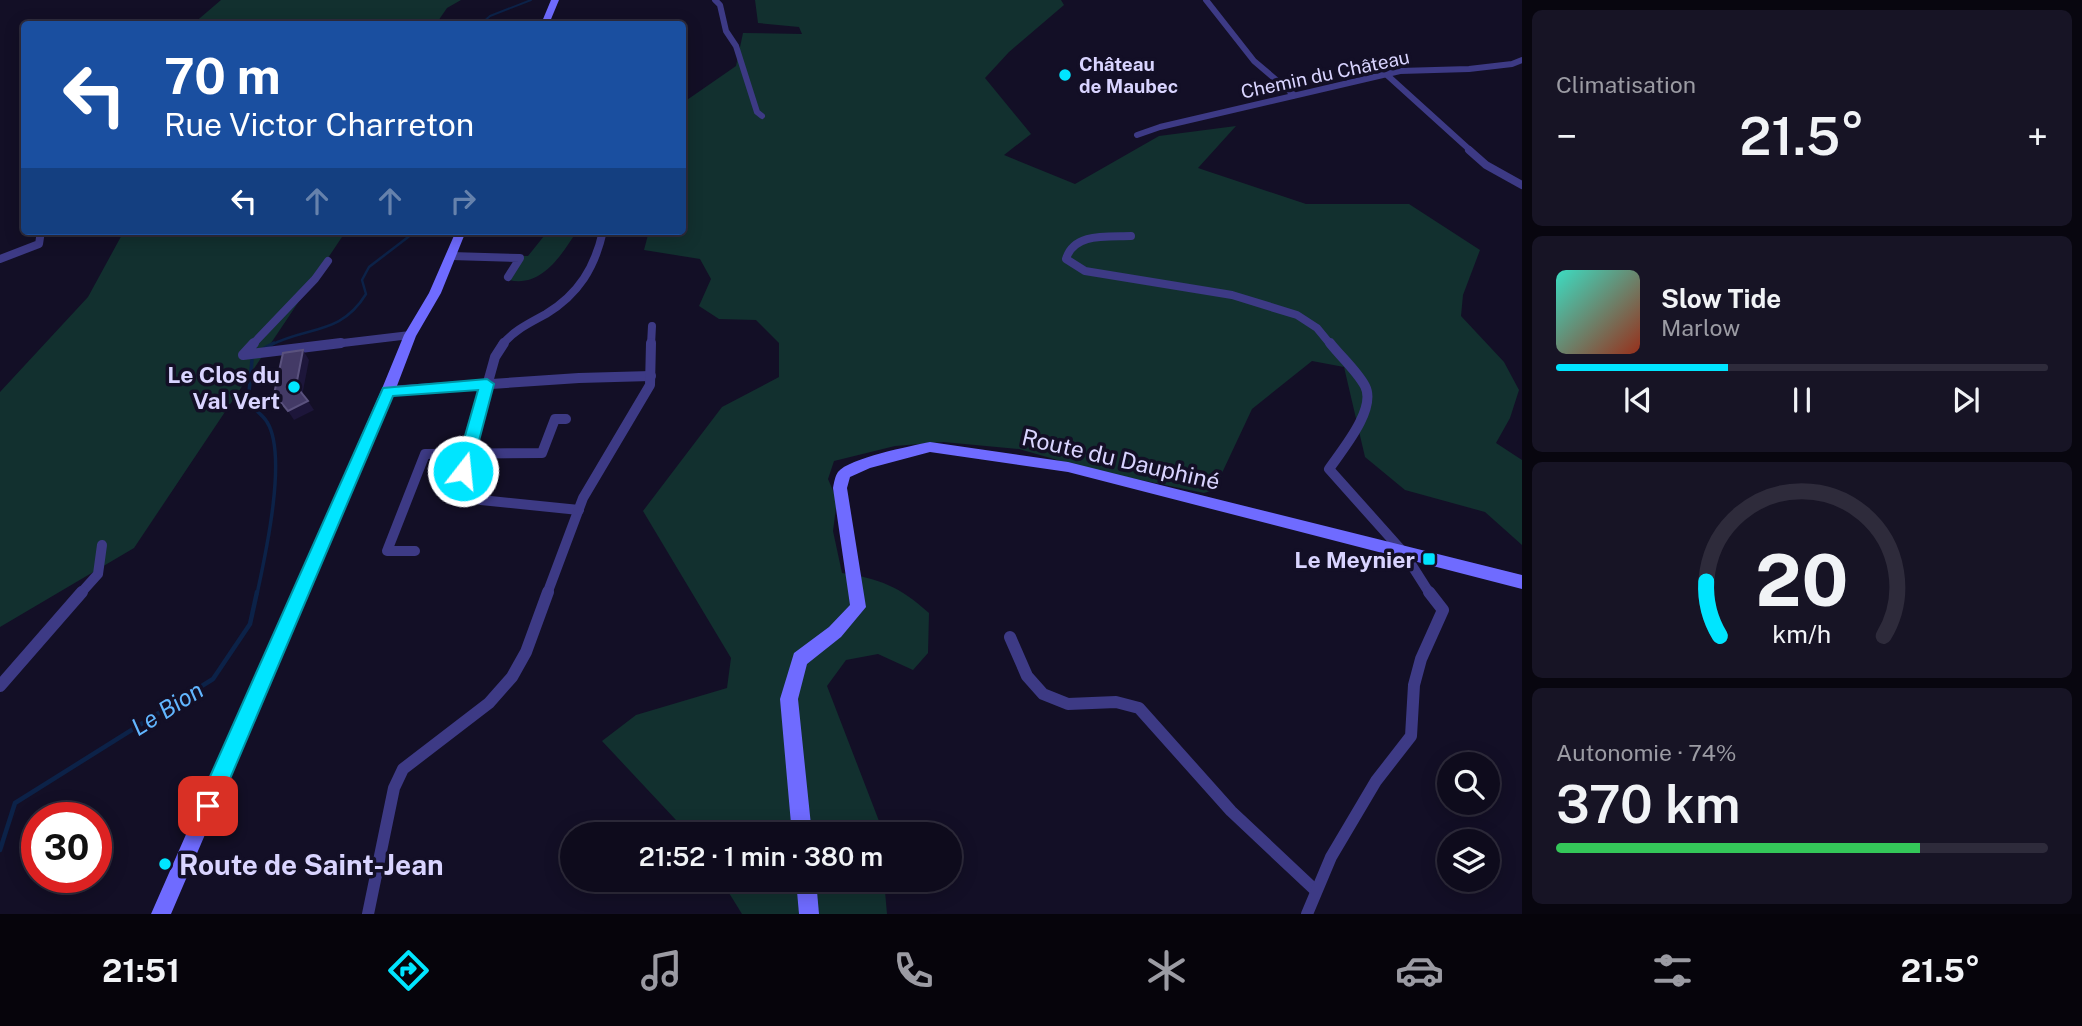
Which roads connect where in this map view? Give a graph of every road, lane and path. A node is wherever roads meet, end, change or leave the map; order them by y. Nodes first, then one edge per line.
1 (555, 0) edge
2 (715, 0) edge
3 (1206, 0) edge
4 (546, 21) edge
5 (1522, 60) edge
6 (1387, 75) junction
7 (1294, 95) junction
8 (762, 117) dead end
9 (1137, 135) dead end
10 (1522, 185) edge
11 (40, 235) edge
12 (459, 235) edge
13 (603, 235) edge
14 (1131, 236) dead end
15 (451, 256) junction
16 (0, 259) edge
17 (328, 261) dead end
18 (508, 277) dead end
19 (652, 326) dead end
20 (410, 335) junction
21 (651, 376) junction
22 (487, 384) junction
23 (388, 391) junction
24 (566, 419) dead end
25 (469, 453) junction
26 (579, 510) junction
27 (102, 545) dead end
28 (415, 551) dead end
29 (1404, 553) junction
30 (1522, 582) edge
31 (1010, 637) dead end
32 (0, 686) edge
33 (801, 822) edge
34 (1315, 890) junction
35 (807, 892) edge
36 (162, 914) edge
37 (369, 914) edge
38 (809, 914) edge
39 (1307, 914) edge

1 - 4 street
2 - 8 street
3 - 7 street
5 - 6 street, Chemin du Château
6 - 7 street, Chemin du Château
6 - 10 street
7 - 9 street, Chemin du Château
11 - 16 street
12 - 15 street
13 - 22 street
14 - 29 street
15 - 18 street
15 - 20 street
17 - 20 street
19 - 21 street
20 - 23 street
21 - 22 street
21 - 26 street
22 - 23 street
22 - 25 street
23 - 36 street
24 - 25 street
25 - 26 street
25 - 28 street
26 - 37 street
27 - 32 street
29 - 30 street, Route du Dauphiné
29 - 33 street, Route du Dauphiné
29 - 34 street
31 - 34 street
34 - 39 street
35 - 38 street

